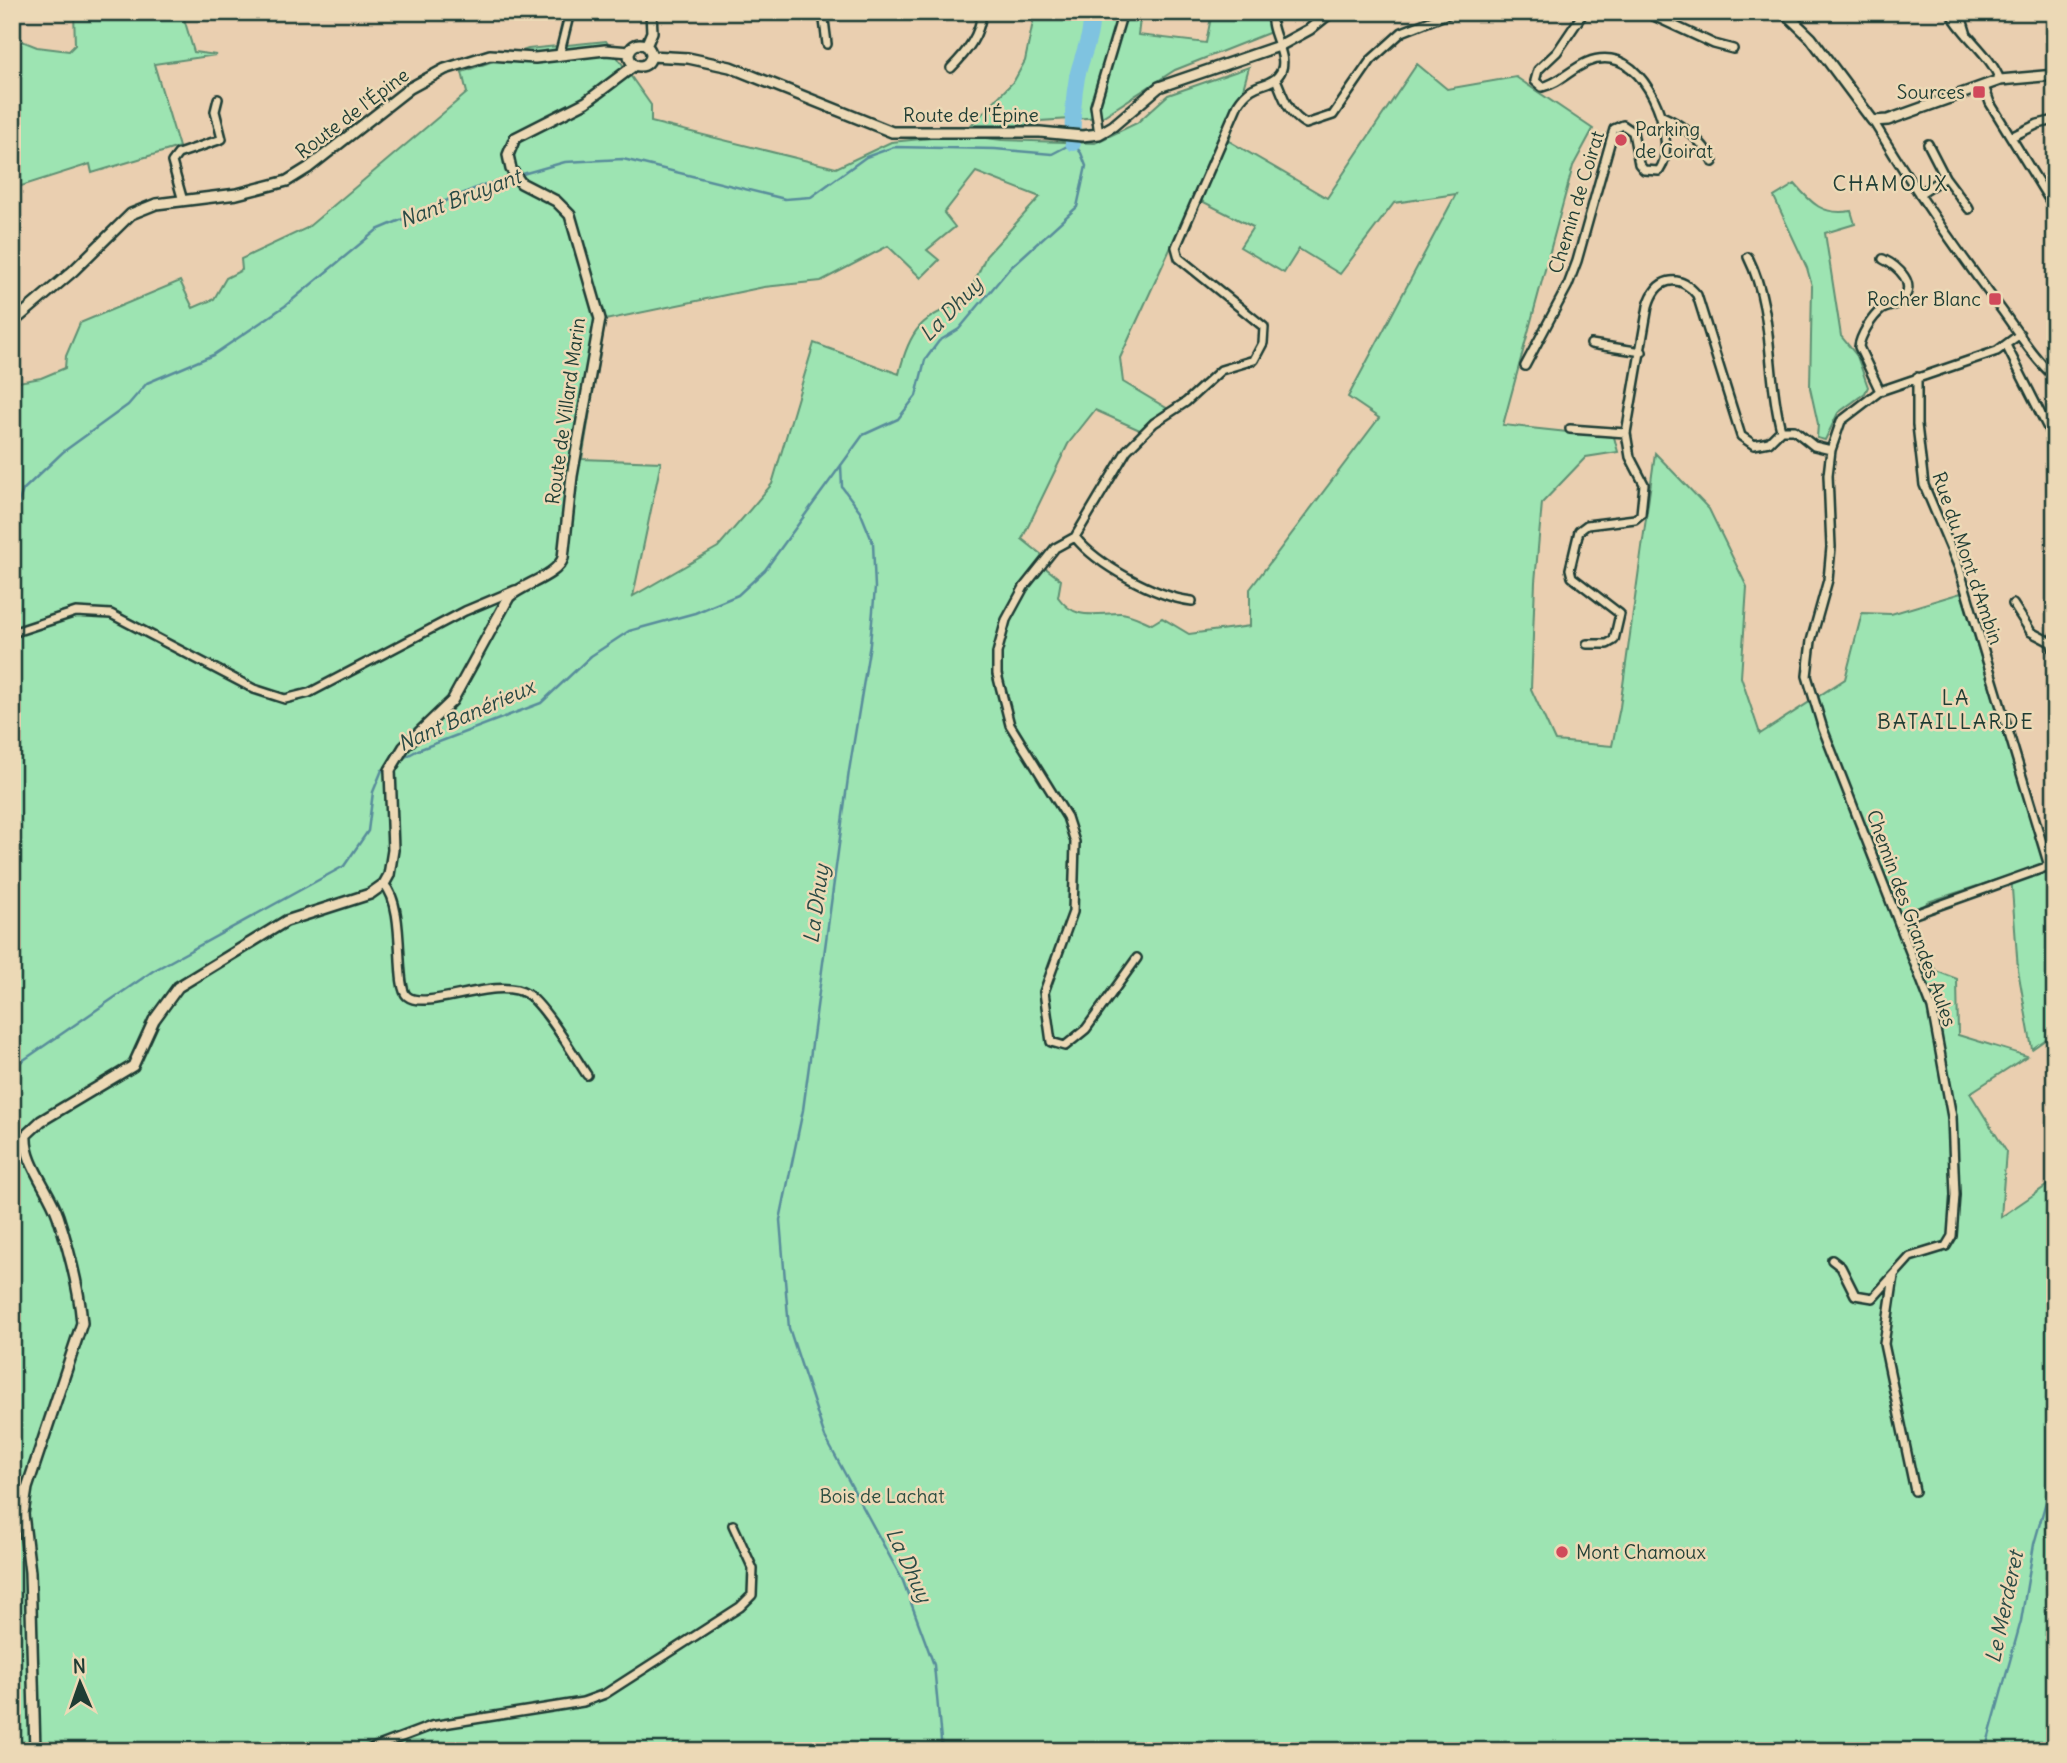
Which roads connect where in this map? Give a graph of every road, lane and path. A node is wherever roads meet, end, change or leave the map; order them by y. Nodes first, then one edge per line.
1 (570, 12) edge
2 (651, 12) edge
3 (823, 12) edge
4 (982, 12) edge
5 (1123, 12) edge
6 (1272, 12) edge
7 (1331, 12) edge
8 (1453, 12) edge
9 (1584, 12) edge
10 (1645, 12) edge
11 (1784, 12) edge
12 (1950, 12) edge
13 (1959, 12) edge
14 (1968, 39) junction
15 (827, 44) dead end
16 (646, 46) junction
17 (1279, 46) junction
18 (1733, 49) dead end
19 (630, 52) junction
20 (559, 56) junction
21 (651, 56) junction
22 (635, 65) junction
23 (951, 68) dead end
24 (2055, 75) edge
25 (1276, 79) junction
26 (2000, 80) junction
27 (1984, 86) junction
28 (218, 99) dead end
29 (1660, 115) junction
30 (2055, 120) edge
31 (1873, 121) junction
32 (1099, 134) junction
33 (2011, 137) junction
34 (1928, 144) dead end
35 (1713, 162) dead end
36 (1945, 177) junction
37 (1919, 194) junction
38 (183, 201) junction
39 (1969, 209) dead end
40 (2055, 209) edge
41 (1748, 257) dead end
42 (1883, 259) dead end
43 (12, 323) edge
44 (2020, 334) junction
45 (1591, 344) dead end
46 (2007, 347) junction
47 (1642, 352) junction
48 (1525, 366) dead end
49 (1917, 377) junction
50 (2055, 377) edge
51 (1880, 391) junction
52 (2030, 395) junction
53 (2042, 399) dead end
54 (1570, 429) dead end
55 (1781, 430) junction
56 (1626, 433) junction
57 (2055, 442) edge
58 (1831, 450) junction
59 (1075, 537) junction
60 (518, 589) junction
61 (1192, 601) dead end
62 (2013, 604) dead end
63 (12, 633) edge
64 (2055, 634) edge
65 (2052, 643) junction
66 (1587, 644) dead end
67 (2055, 655) edge
68 (2052, 869) edge
69 (384, 884) junction
70 (1898, 920) junction
71 (1137, 958) dead end
72 (587, 1075) dead end
73 (1832, 1261) dead end
74 (1895, 1271) junction
75 (1915, 1491) dead end
76 (733, 1525) dead end
77 (388, 1743) junction
78 (36, 1751) edge
79 (365, 1751) edge
80 (393, 1751) edge

1 - 20 street
2 - 16 street
3 - 15 street
4 - 23 street
5 - 32 street
6 - 17 street
7 - 17 street
8 - 25 street
9 - 29 street, Chemin de Coirat
10 - 18 street
11 - 31 street
12 - 14 street
13 - 14 street
14 - 26 street
16 - 19 street, Route de l'Épine
16 - 21 street
17 - 25 street
17 - 32 street
19 - 20 street, Route de l'Épine
19 - 22 street
20 - 38 street, Route de l'Épine
21 - 22 street
21 - 32 street, Route de l'Épine
22 - 60 street, Route de Villard Marin
24 - 26 street
25 - 59 street
26 - 27 street
27 - 31 street
27 - 33 street
28 - 38 street
29 - 35 street
29 - 48 street, Chemin de Coirat
30 - 33 street
31 - 37 street
33 - 40 street
34 - 36 street
36 - 37 street
36 - 39 street
37 - 44 street
38 - 43 street, Route de l'Épine
41 - 55 street
42 - 51 street
44 - 46 street
44 - 50 street
45 - 47 street
46 - 49 street, Chemin des Grandes Aules
46 - 52 street
47 - 55 street
47 - 56 street
49 - 51 street, Chemin des Grandes Aules
49 - 68 street, Rue du Mont d'Ambin
51 - 58 street, Chemin des Grandes Aules
52 - 53 street
52 - 57 street
54 - 56 street
55 - 58 street
56 - 66 street
58 - 70 street, Chemin des Grandes Aules
59 - 61 street
59 - 71 street
60 - 63 street, Route de Villard Marin
60 - 69 street, Route de Villard Marin
62 - 65 street
64 - 65 street
65 - 67 street
68 - 70 street
69 - 72 street
69 - 78 street
70 - 74 street, Chemin des Grandes Aules
73 - 74 street, Chemin des Grandes Aules
74 - 75 street
76 - 77 street
77 - 79 street
77 - 80 street

